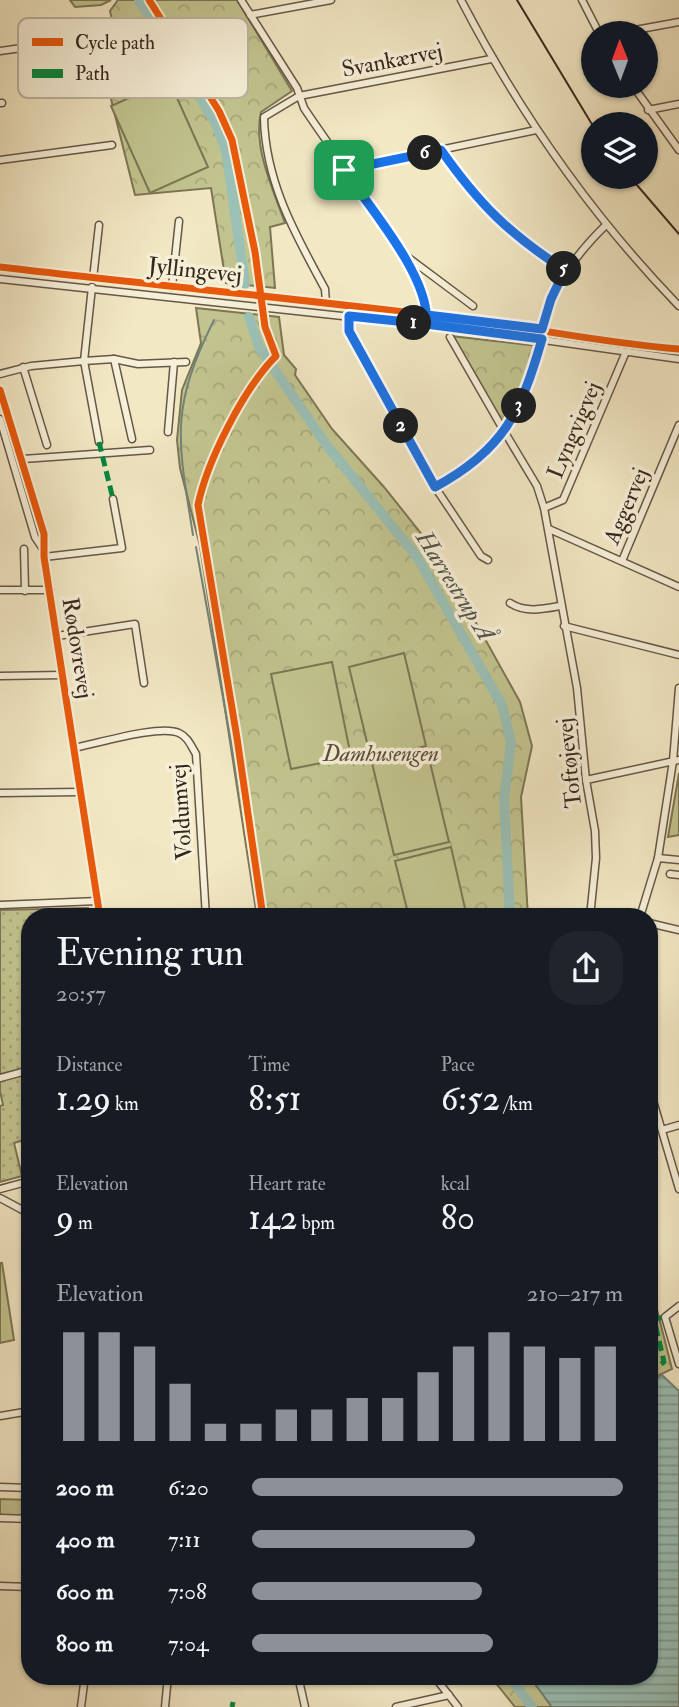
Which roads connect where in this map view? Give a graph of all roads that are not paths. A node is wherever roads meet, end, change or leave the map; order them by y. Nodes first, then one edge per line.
1 (241, 0) edge
2 (331, 0) edge
3 (461, 0) edge
4 (582, 0) edge
5 (250, 15) junction
6 (593, 21) edge
7 (679, 22) edge
8 (658, 26) edge
9 (18, 48) edge
10 (0, 51) edge
11 (491, 59) junction
12 (299, 96) junction
13 (640, 98) edge
14 (679, 104) edge
15 (648, 110) junction
16 (536, 130) junction
17 (112, 145) dead end
18 (441, 150) junction
19 (679, 150) edge
20 (0, 160) edge
21 (344, 170) junction
22 (179, 221) dead end
23 (99, 225) dead end
24 (606, 225) junction
25 (399, 251) junction
26 (0, 267) edge
27 (565, 270) junction
28 (0, 279) edge
29 (93, 279) junction
30 (92, 287) junction
31 (172, 287) junction
32 (326, 303) junction
33 (473, 306) dead end
34 (679, 306) edge
35 (427, 315) junction
36 (349, 316) junction
37 (426, 324) junction
38 (542, 329) junction
39 (450, 337) dead end
40 (542, 339) junction
41 (679, 349) edge
42 (625, 354) junction
43 (114, 359) junction
44 (679, 359) edge
45 (83, 361) junction
46 (174, 362) junction
47 (186, 362) dead end
48 (23, 367) junction
49 (0, 374) edge
50 (0, 390) edge
51 (0, 419) edge
52 (679, 425) edge
53 (505, 431) junction
54 (168, 432) dead end
55 (132, 439) dead end
56 (99, 442) dead end
57 (47, 445) dead end
58 (150, 450) dead end
59 (23, 459) junction
60 (14, 462) junction
61 (435, 487) junction
62 (113, 499) dead end
63 (544, 508) junction
64 (548, 527) junction
65 (24, 549) dead end
66 (44, 553) junction
67 (488, 560) dead end
68 (622, 561) junction
69 (679, 586) edge
70 (0, 590) edge
71 (25, 590) junction
72 (50, 590) junction
73 (510, 603) dead end
74 (560, 606) junction
75 (564, 626) junction
76 (57, 636) junction
77 (679, 655) edge
78 (63, 675) junction
79 (0, 676) edge
80 (144, 683) dead end
81 (679, 688) edge
82 (74, 748) junction
83 (676, 760) edge
84 (586, 780) junction
85 (81, 792) junction
86 (0, 793) edge
87 (658, 858) junction
88 (679, 860) edge
89 (670, 874) dead end
90 (679, 875) edge
91 (98, 901) junction
92 (0, 905) edge
93 (99, 908) edge
94 (205, 908) edge
95 (591, 908) edge
96 (643, 908) edge
97 (658, 925) edge
98 (679, 930) edge
99 (21, 1072) edge
100 (0, 1078) edge
101 (658, 1117) edge
102 (679, 1125) edge
103 (662, 1130) junction
104 (21, 1183) edge
105 (0, 1189) edge
106 (679, 1189) edge
107 (0, 1198) edge
108 (21, 1209) edge
109 (679, 1306) edge
110 (679, 1364) edge
111 (21, 1412) edge
112 (0, 1416) edge
113 (0, 1487) edge
114 (21, 1488) edge
115 (0, 1518) edge
116 (21, 1519) edge
117 (0, 1586) edge
118 (21, 1587) edge
119 (84, 1685) edge
120 (167, 1685) edge
121 (300, 1685) edge
122 (441, 1685) edge
123 (449, 1695) junction
124 (81, 1707) edge
125 (165, 1707) edge
126 (305, 1707) edge
127 (396, 1707) edge
128 (458, 1707) edge

1 - 5 street
2 - 5 street
3 - 11 street
4 - 6 street
5 - 12 street
7 - 8 street
9 - 10 street
11 - 12 street, Svankærvej
11 - 16 street
12 - 21 street
12 - 32 street
13 - 15 street
14 - 15 street
15 - 19 street
16 - 18 street
16 - 24 street
17 - 20 street
18 - 21 street
18 - 27 street
21 - 25 street
22 - 31 street, Jyllingevej
23 - 29 street
24 - 27 street
24 - 34 street
25 - 33 street
25 - 35 street
26 - 29 street, Jyllingevej
27 - 38 street
28 - 30 street, Jyllingevej
29 - 31 street, Jyllingevej
30 - 36 street, Jyllingevej
30 - 45 street
31 - 32 street, Jyllingevej
32 - 35 street, Jyllingevej
35 - 37 street
35 - 38 street, Jyllingevej
36 - 37 street, Jyllingevej
36 - 61 street
37 - 40 street, Jyllingevej
38 - 41 street, Jyllingevej
39 - 53 street, Toftøjevej
40 - 42 street, Jyllingevej
40 - 53 street
42 - 44 street, Jyllingevej
42 - 63 street, Lyngvigvej
43 - 45 street
43 - 46 street
43 - 55 street
45 - 48 street
45 - 56 street
46 - 47 street
46 - 54 street
48 - 49 street
48 - 57 street
50 - 59 street, Rødovrevej
51 - 60 street, Rødovrevej
52 - 68 street, Aggervej
53 - 61 street
53 - 63 street, Toftøjevej
58 - 59 street
59 - 60 street
59 - 66 street, Rødovrevej
60 - 66 street, Rødovrevej
61 - 67 street
62 - 66 street
63 - 64 street, Toftøjevej
64 - 68 street
64 - 74 street, Toftøjevej
65 - 71 street
66 - 72 street, Rødovrevej
68 - 69 street
70 - 71 street
71 - 72 street
72 - 76 street, Rødovrevej
73 - 74 street
74 - 75 street, Toftøjevej
75 - 77 street
75 - 84 street, Toftøjevej
76 - 78 street, Rødovrevej
76 - 80 street
78 - 79 street
78 - 82 street, Rødovrevej
81 - 83 street
82 - 85 street, Rødovrevej
82 - 94 street, Voldumvej
83 - 84 street
83 - 87 street
84 - 95 street, Toftøjevej
85 - 86 street
85 - 91 street, Rødovrevej
87 - 88 street
87 - 96 street
89 - 90 street
91 - 92 street
91 - 93 street, Rødovrevej
97 - 98 street
99 - 100 street
101 - 103 street
102 - 103 street
103 - 106 street
104 - 105 street
107 - 108 street
109 - 110 street
111 - 112 street
113 - 114 street
115 - 116 street
117 - 118 street
119 - 124 street
120 - 125 street
121 - 126 street
122 - 123 street
123 - 127 street
123 - 128 street

